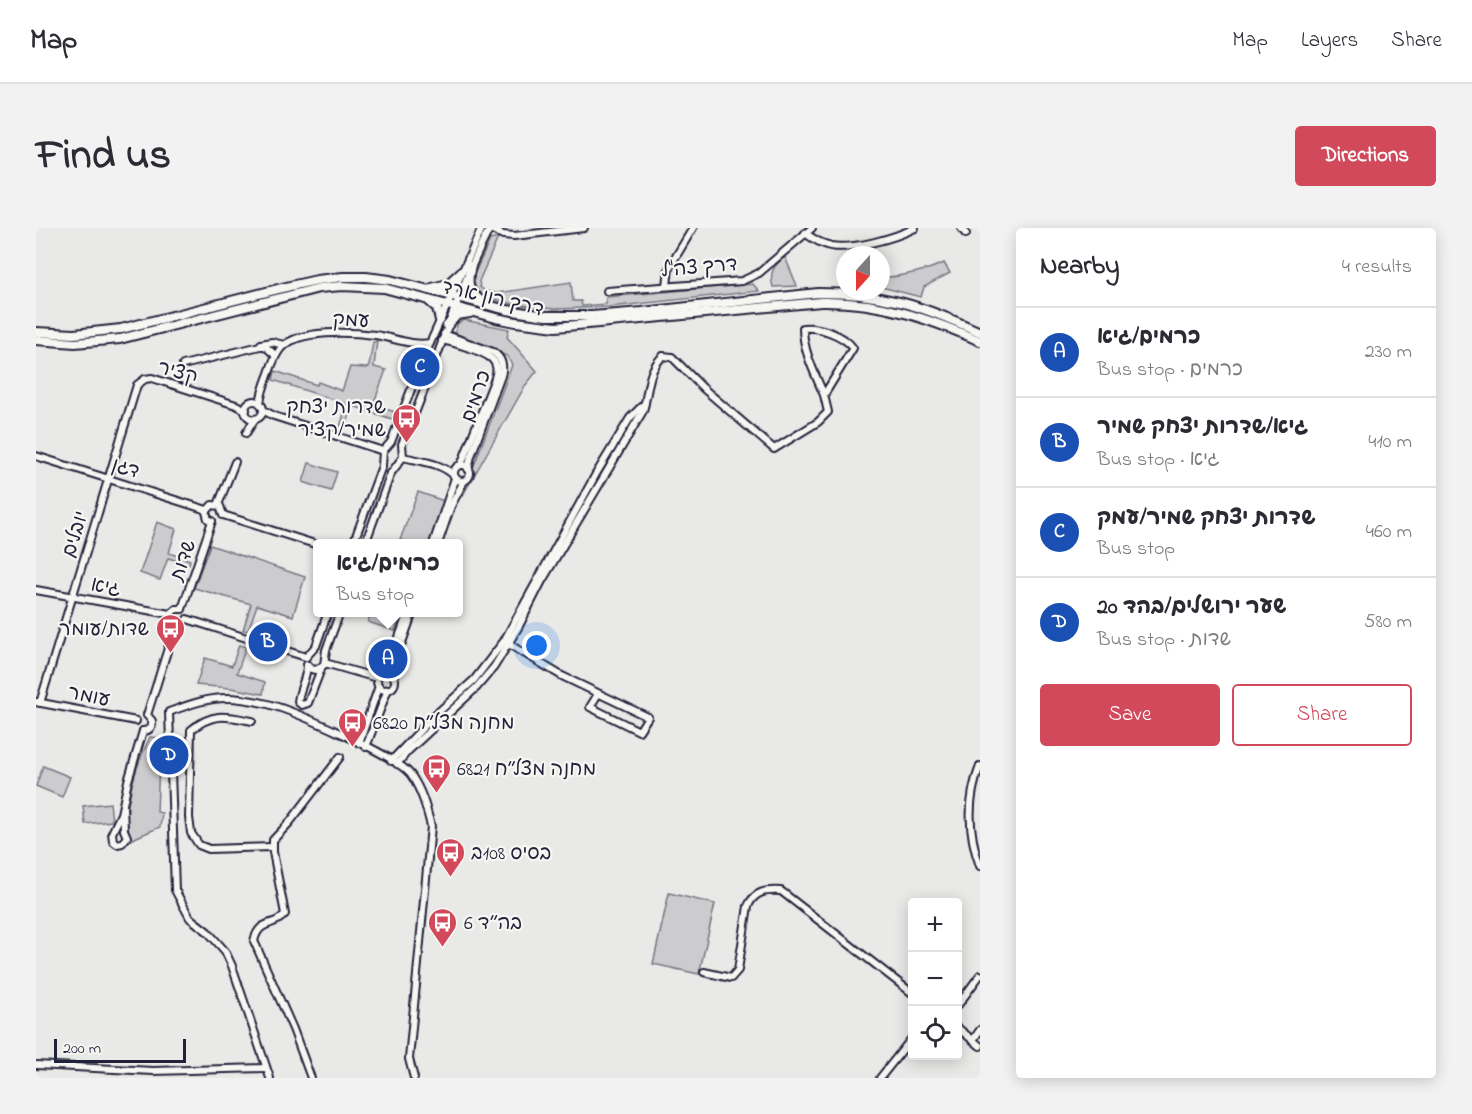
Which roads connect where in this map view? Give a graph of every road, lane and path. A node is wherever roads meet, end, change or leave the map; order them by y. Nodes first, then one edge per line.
1 (487, 228) edge
2 (584, 228) edge
3 (693, 228) edge
4 (812, 228) edge
5 (915, 228) edge
6 (961, 228) edge
7 (805, 233) junction
8 (966, 234) dead end
9 (471, 266) junction
10 (461, 272) junction
11 (667, 286) junction
12 (424, 288) junction
13 (607, 291) dead end
14 (425, 298) junction
15 (453, 301) junction
16 (487, 305) junction
17 (476, 312) junction
18 (440, 320) junction
19 (36, 332) edge
20 (980, 332) edge
21 (444, 333) junction
22 (36, 340) edge
23 (980, 341) edge
24 (430, 343) junction
25 (284, 345) junction
26 (418, 345) junction
27 (255, 347) junction
28 (275, 355) junction
29 (424, 356) junction
30 (183, 366) dead end
31 (824, 395) junction
32 (254, 410) junction
33 (247, 430) dead end
34 (389, 445) junction
35 (401, 449) junction
36 (383, 451) junction
37 (36, 456) edge
38 (403, 457) junction
39 (383, 460) junction
40 (235, 462) dead end
41 (396, 465) junction
42 (460, 465) junction
43 (440, 466) junction
44 (468, 469) junction
45 (455, 477) junction
46 (108, 478) junction
47 (464, 481) junction
48 (218, 505) junction
49 (207, 510) junction
50 (223, 515) junction
51 (212, 521) junction
52 (354, 539) edge
53 (367, 539) edge
54 (434, 539) edge
55 (440, 539) edge
56 (313, 543) edge
57 (36, 590) edge
58 (72, 596) junction
59 (182, 609) junction
60 (170, 614) junction
61 (326, 617) edge
62 (338, 617) edge
63 (406, 617) edge
64 (411, 617) edge
65 (187, 619) junction
66 (175, 626) junction
67 (506, 643) junction
68 (312, 651) junction
69 (306, 657) junction
70 (324, 663) junction
71 (307, 665) junction
72 (383, 672) junction
73 (393, 676) junction
74 (377, 678) junction
75 (379, 686) junction
76 (388, 689) junction
77 (598, 694) junction
78 (38, 702) edge
79 (147, 715) junction
80 (136, 721) junction
81 (252, 721) dead end
82 (143, 731) junction
83 (359, 743) junction
84 (366, 747) junction
85 (340, 757) dead end
86 (394, 763) junction
87 (980, 766) edge
88 (971, 805) junction
89 (980, 805) edge
90 (123, 806) junction
91 (115, 830) junction
92 (124, 830) junction
93 (273, 847) junction
94 (980, 866) edge
95 (704, 972) dead end
96 (980, 975) edge
97 (908, 990) edge
98 (962, 998) edge
99 (980, 1030) edge
100 (962, 1032) edge
101 (972, 1040) junction
102 (908, 1043) edge
103 (980, 1046) edge
104 (36, 1065) edge
105 (266, 1068) junction
106 (173, 1070) junction
107 (173, 1078) edge
108 (270, 1078) edge
109 (311, 1078) edge
110 (414, 1078) edge
111 (880, 1078) edge

1 - 2 street
1 - 9 street
1 - 10 street
3 - 11 street
4 - 7 street, דרך צה"ל
5 - 7 street
6 - 8 street
7 - 11 street, דרך צה"ל
9 - 15 street
9 - 16 main road
10 - 12 main road
10 - 15 street
11 - 13 street, דרך צה"ל
12 - 15 main road, דרך רון ארד
12 - 19 main road, דרך רון ארד
14 - 15 main road, דרך רון ארד
14 - 18 main road
14 - 22 main road, דרך רון ארד
15 - 16 main road, דרך רון ארד
15 - 17 main road, דרך רון ארד
15 - 18 street
15 - 21 street
16 - 20 main road, דרך רון ארד
17 - 21 main road
17 - 23 main road, דרך רון ארד
18 - 24 street
21 - 35 street
21 - 42 street, כרמים
21 - 44 street, כרמים
24 - 26 street, עמק
24 - 29 street
25 - 26 street, עמק
25 - 27 street, עמק
25 - 28 street, עמק
26 - 29 street
27 - 28 street
27 - 30 street, עמק
28 - 32 street, עמק
29 - 34 street
31 - 31 street
31 - 67 street
32 - 33 street
32 - 36 street, קציר
32 - 46 street, קציר
34 - 35 street
34 - 36 street
35 - 38 street
36 - 39 street
37 - 46 street, דגן
38 - 41 street
38 - 43 street
39 - 41 street
39 - 52 street
40 - 48 street
41 - 53 street
42 - 43 street
42 - 44 street
42 - 45 street
43 - 45 street
44 - 47 street
45 - 47 street
45 - 54 street
46 - 49 street, דגן
46 - 58 street, יובלים
47 - 55 street
48 - 49 street
48 - 50 street
49 - 51 street
50 - 51 street
50 - 56 street
51 - 59 street, שדות
57 - 58 street, גיא
58 - 60 street, גיא
58 - 78 street, יובלים
59 - 60 street
59 - 65 street
60 - 66 street
61 - 68 street
62 - 70 street
63 - 72 street
64 - 73 street
65 - 66 street
65 - 69 street
66 - 79 street
67 - 77 street
67 - 86 street
68 - 69 street
68 - 70 street
69 - 71 street
70 - 71 street
70 - 71 street
70 - 74 street
72 - 73 street
72 - 74 street
73 - 76 street
74 - 75 street
75 - 76 street
75 - 83 street
76 - 84 street
77 - 77 street
78 - 80 street, עומר
79 - 80 street
79 - 82 street
80 - 82 street
81 - 93 street
82 - 90 street
83 - 84 street
83 - 105 street
84 - 86 street
85 - 93 street
86 - 110 street
87 - 88 street
88 - 89 street
88 - 94 street
90 - 91 street
90 - 92 street
91 - 92 street
91 - 92 street
93 - 109 street
95 - 97 street
96 - 98 street
99 - 101 street
100 - 101 street
101 - 103 street
102 - 111 street
104 - 106 street
105 - 106 street
105 - 108 street
106 - 107 street

